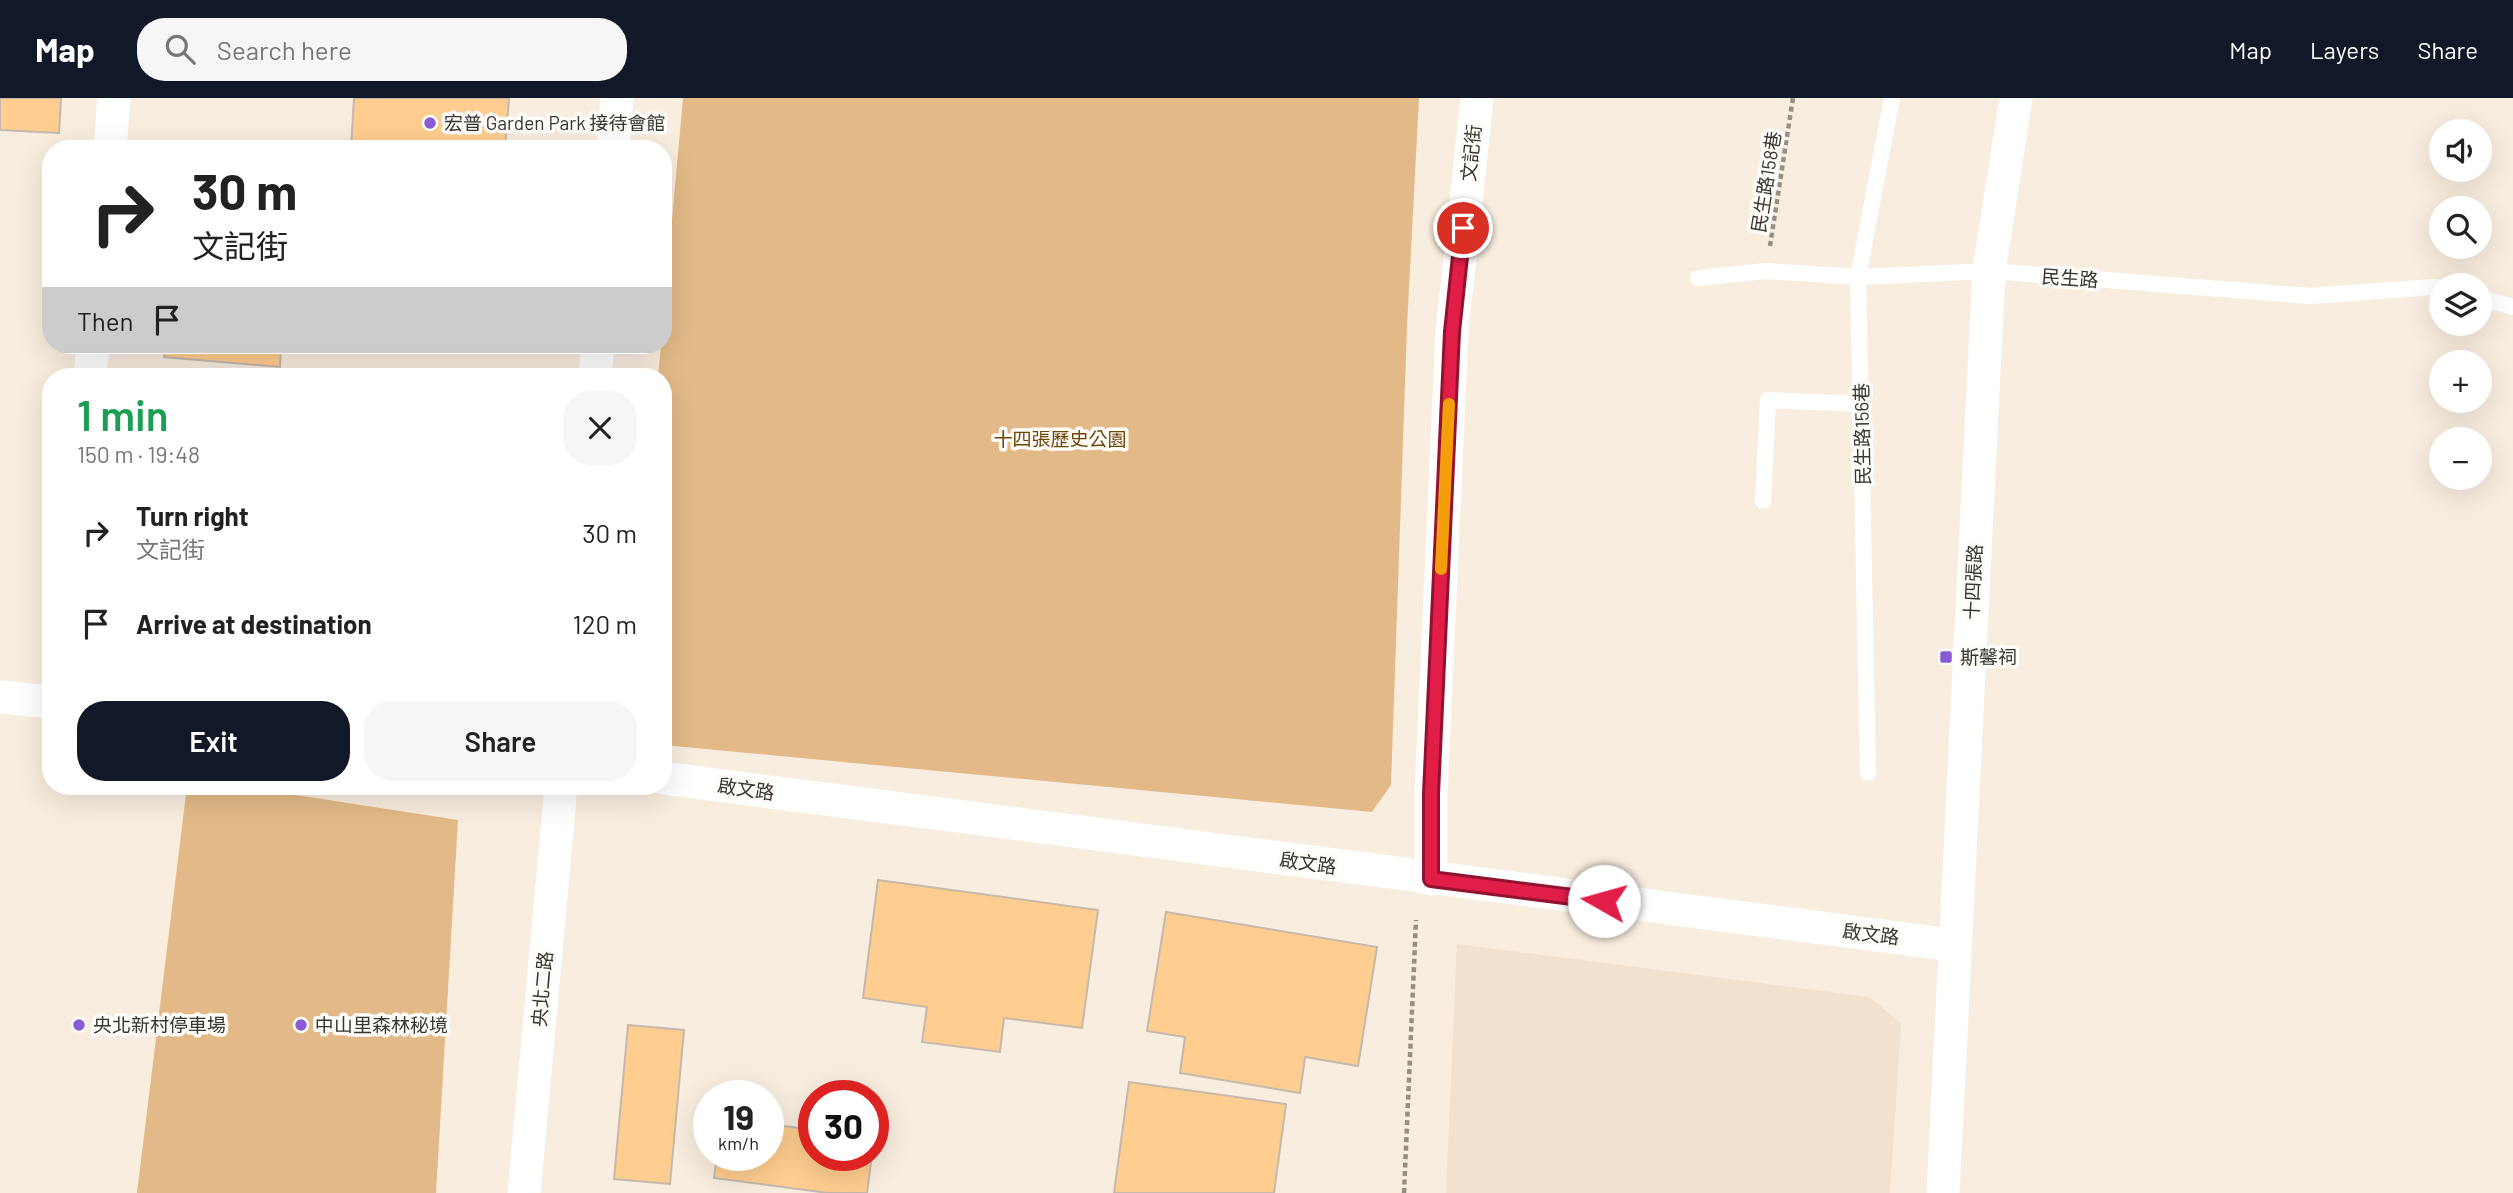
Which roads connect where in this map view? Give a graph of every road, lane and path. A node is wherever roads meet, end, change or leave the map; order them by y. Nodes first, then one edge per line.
1 (114, 98) edge
2 (618, 98) edge
3 (1477, 98) edge
4 (1793, 98) edge
5 (1892, 98) edge
6 (2016, 98) edge
7 (111, 140) edge
8 (614, 140) edge
9 (1766, 271) junction
10 (1989, 271) junction
11 (1858, 277) junction
12 (1698, 278) dead end
13 (2429, 287) edge
14 (2492, 301) edge
15 (2513, 307) edge
16 (1861, 404) junction
17 (1763, 502) dead end
18 (0, 697) edge
19 (42, 701) edge
20 (1868, 774) dead end
21 (672, 779) edge
22 (560, 795) edge
23 (1431, 879) junction
24 (1416, 920) dead end
25 (1953, 945) junction
26 (524, 1193) edge
27 (1404, 1193) edge
28 (1942, 1193) edge

1 - 7 street
2 - 8 street
3 - 23 street, 文記街
4 - 9 path, 民生路158巷
5 - 11 lane, 民生路156巷
6 - 10 street, 十四張路
9 - 11 lane, 民生路
9 - 12 lane, 民生路
10 - 11 lane, 民生路
10 - 13 lane, 民生路
10 - 25 street, 十四張路
11 - 16 lane, 民生路156巷
14 - 15 lane
16 - 17 lane
16 - 20 lane, 民生路156巷
18 - 19 street
21 - 23 street, 啟文路
22 - 26 street, 央北二路
23 - 25 street, 啟文路
24 - 27 path
25 - 28 street, 十四張路

